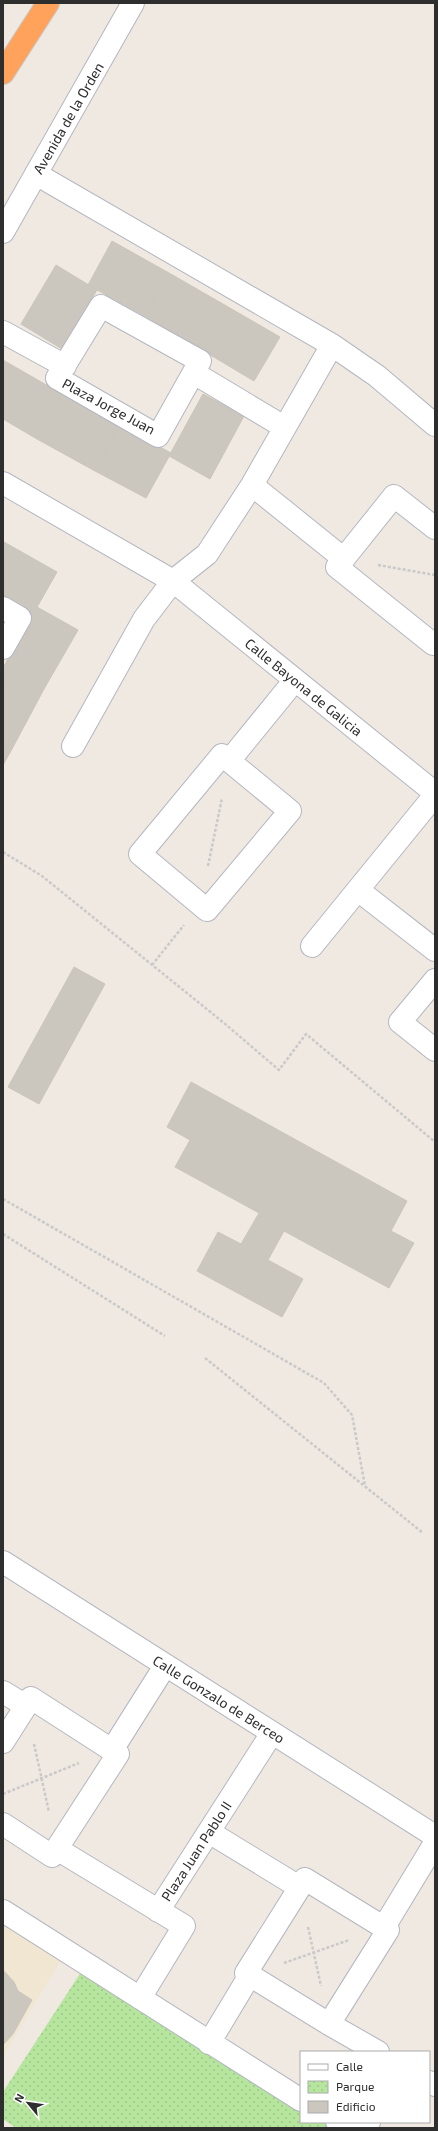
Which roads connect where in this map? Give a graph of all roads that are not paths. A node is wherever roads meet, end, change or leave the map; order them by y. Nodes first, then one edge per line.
1 (48, 3) edge
2 (133, 3) edge
3 (3, 73) edge
4 (36, 174) junction
5 (3, 232) edge
6 (3, 332) edge
7 (332, 344) junction
8 (65, 366) junction
9 (194, 373) junction
10 (435, 425) edge
11 (284, 427) junction
12 (252, 484) junction
13 (5, 490) edge
14 (435, 528) edge
15 (344, 559) junction
16 (173, 581) junction
17 (3, 608) edge
18 (435, 642) edge
19 (3, 648) edge
20 (295, 680) junction
21 (73, 746) dead end
22 (229, 761) junction
23 (435, 794) edge
24 (358, 890) junction
25 (312, 946) dead end
26 (435, 950) edge
27 (435, 980) edge
28 (435, 1050) edge
29 (3, 1562) edge
30 (165, 1666) junction
31 (3, 1692) edge
32 (26, 1706) junction
33 (272, 1733) junction
34 (3, 1742) edge
35 (112, 1750) junction
36 (3, 1824) edge
37 (209, 1832) junction
38 (435, 1836) edge
39 (435, 1843) edge
40 (57, 1849) junction
41 (299, 1887) junction
42 (3, 1911) edge
43 (158, 1911) junction
44 (384, 1927) junction
45 (250, 1975) junction
46 (140, 1998) junction
47 (329, 2024) junction
48 (209, 2043) junction
49 (376, 2051) edge
50 (300, 2099) edge

1 - 3 highway
2 - 4 street, Avenida de la Orden
4 - 5 street, Avenida de la Orden
4 - 7 street
6 - 8 street
7 - 10 street
7 - 11 street
8 - 9 street, Plaza Jorge Juan
8 - 9 street, Plaza Jorge Juan
9 - 11 street
11 - 12 street
12 - 15 street
12 - 16 street
13 - 16 street, Calle Bayona de Galicia
14 - 15 street
15 - 18 street
16 - 20 street, Calle Bayona de Galicia
16 - 21 street
17 - 19 street
20 - 22 street
20 - 23 street, Calle Bayona de Galicia
22 - 22 street
23 - 24 street, Calle Bayona de Galicia
24 - 25 street, Calle Bayona de Galicia
24 - 26 street
27 - 28 street
29 - 30 street, Calle Gonzalo de Berceo
30 - 33 street, Calle Gonzalo de Berceo
30 - 35 street
31 - 32 street
32 - 34 street
32 - 35 street
33 - 37 street, Plaza Juan Pablo II
33 - 38 street, Calle Gonzalo de Berceo
35 - 40 street
36 - 40 street
37 - 41 street
37 - 43 street, Plaza Juan Pablo II
39 - 44 street
40 - 43 street, Plaza Juan Pablo II
41 - 44 street
41 - 45 street
42 - 46 street
43 - 46 street
44 - 47 street
45 - 47 street
45 - 48 street
46 - 48 street
47 - 49 street
48 - 50 street

